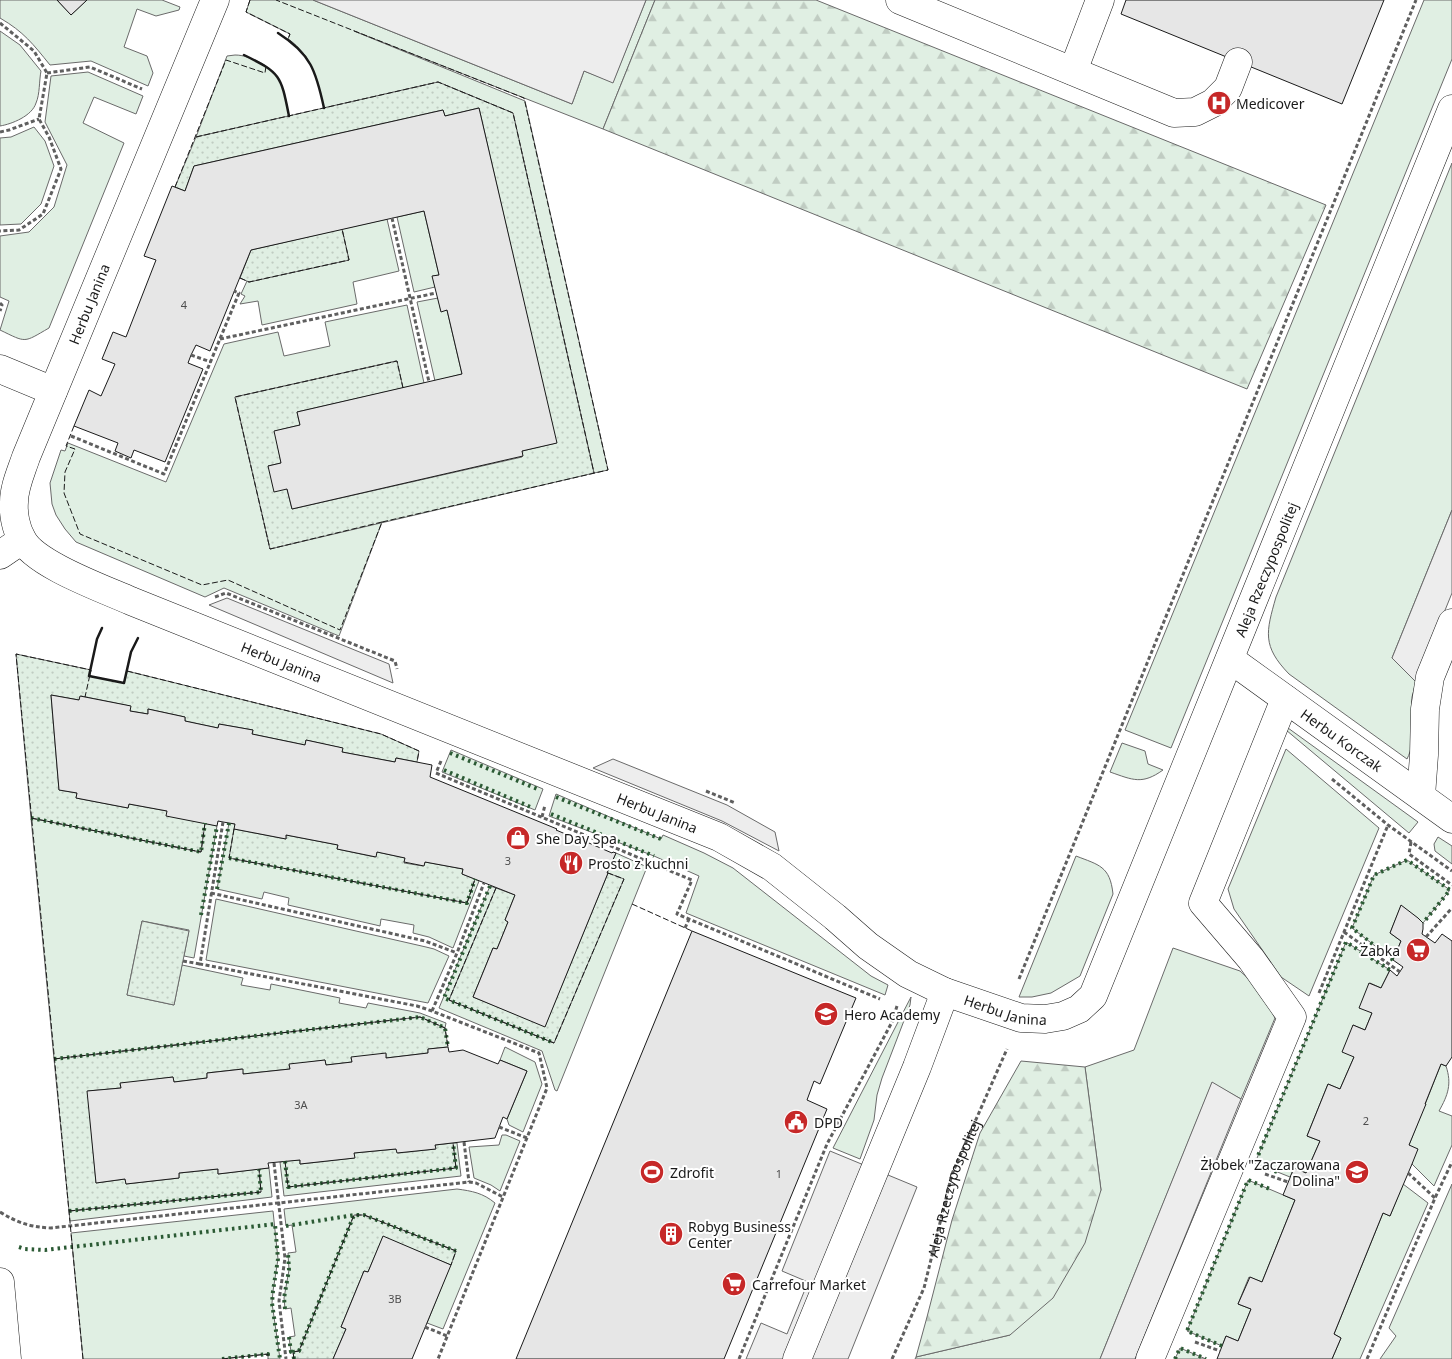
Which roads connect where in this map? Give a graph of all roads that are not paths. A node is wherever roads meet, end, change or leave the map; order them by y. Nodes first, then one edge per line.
1 (215, 0) edge
2 (900, 0) edge
3 (1100, 0) edge
4 (1238, 62) dead end
5 (1073, 71) junction
6 (1452, 109) edge
7 (0, 369) edge
8 (53, 391) junction
9 (11, 548) edge
10 (1452, 623) edge
11 (1230, 660) junction
12 (1285, 698) junction
13 (1421, 796) junction
14 (1452, 819) edge
15 (946, 992) junction
16 (1063, 1016) joint
17 (0, 1282) edge
18 (7, 1359) edge
19 (797, 1359) edge
20 (1150, 1359) edge

1 - 8 street, Herbu Janina
2 - 5 street
3 - 5 street
4 - 5 street
6 - 11 street, Aleja Rzeczypospolitej
7 - 8 street
8 - 9 street, Herbu Janina
9 - 15 street, Herbu Janina
10 - 13 street
11 - 12 street, Herbu Korczak
11 - 16 street, Aleja Rzeczypospolitej
12 - 13 street, Herbu Korczak
12 - 20 street
13 - 14 street, Herbu Korczak
15 - 16 street, Herbu Janina
15 - 19 street
17 - 18 street

